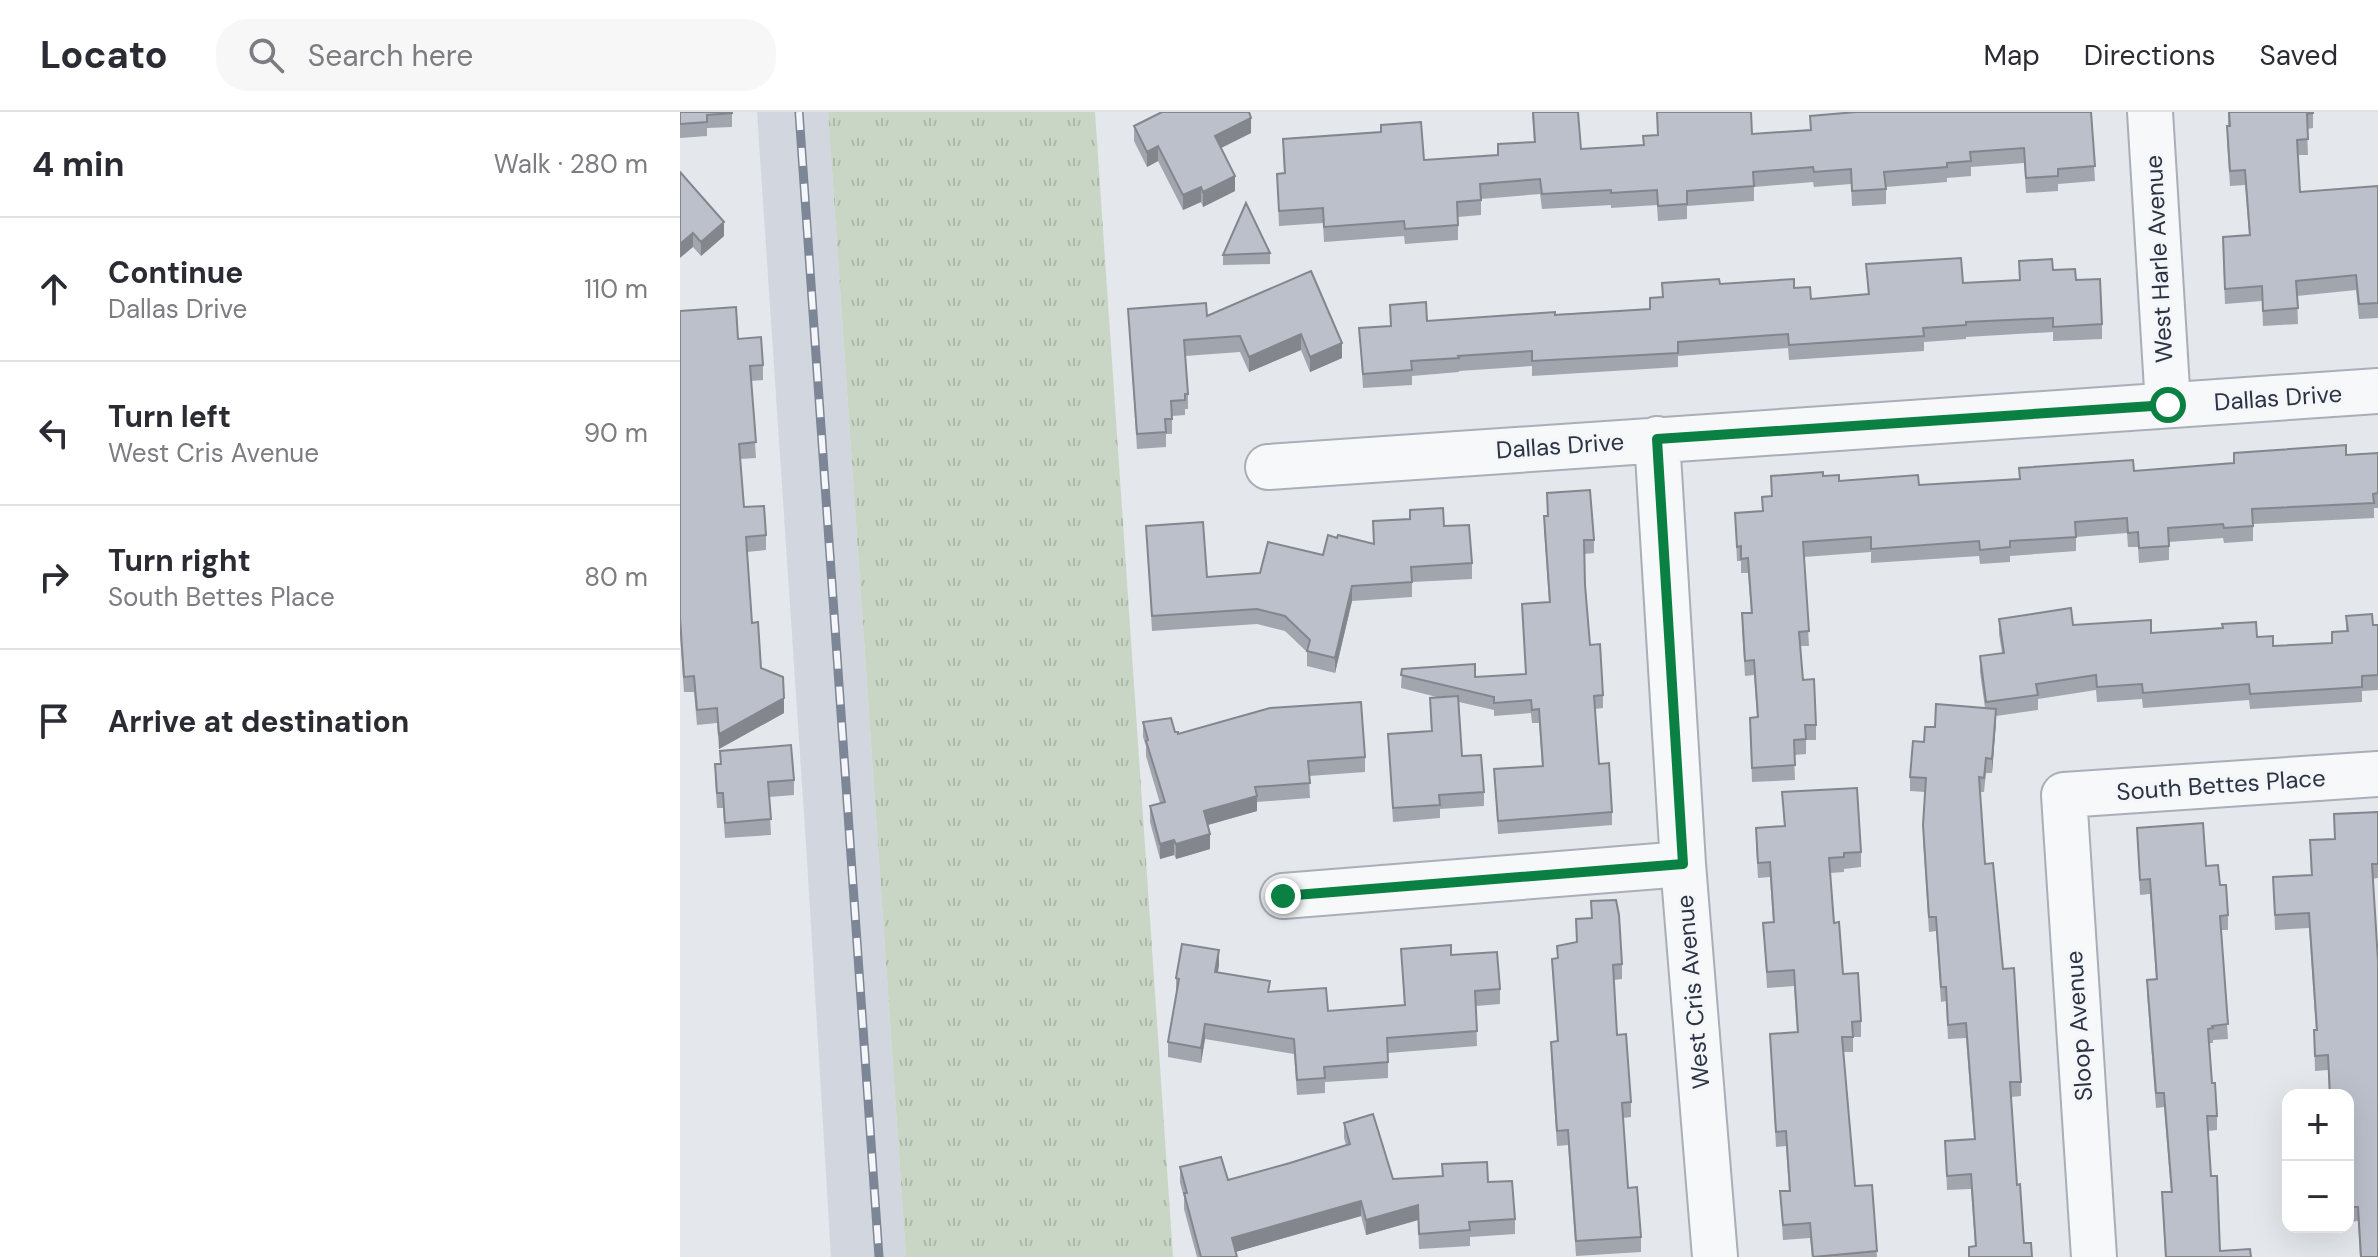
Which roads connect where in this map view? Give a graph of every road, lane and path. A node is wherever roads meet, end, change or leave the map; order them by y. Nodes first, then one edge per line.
1 (2150, 112) edge
2 (2378, 391) edge
3 (2168, 405) junction
4 (1657, 439) junction
5 (1268, 467) dead end
6 (2378, 774) edge
7 (2064, 795) joint
8 (1683, 864) junction
9 (1283, 896) dead end
10 (1715, 1257) edge
11 (2094, 1257) edge

1 - 3 street, West Harle Avenue
2 - 3 street, Dallas Drive
3 - 4 street, Dallas Drive
4 - 5 street, Dallas Drive
4 - 8 street, West Cris Avenue
6 - 7 street, South Bettes Place
7 - 11 street, Sloop Avenue
8 - 9 street
8 - 10 street, West Cris Avenue

